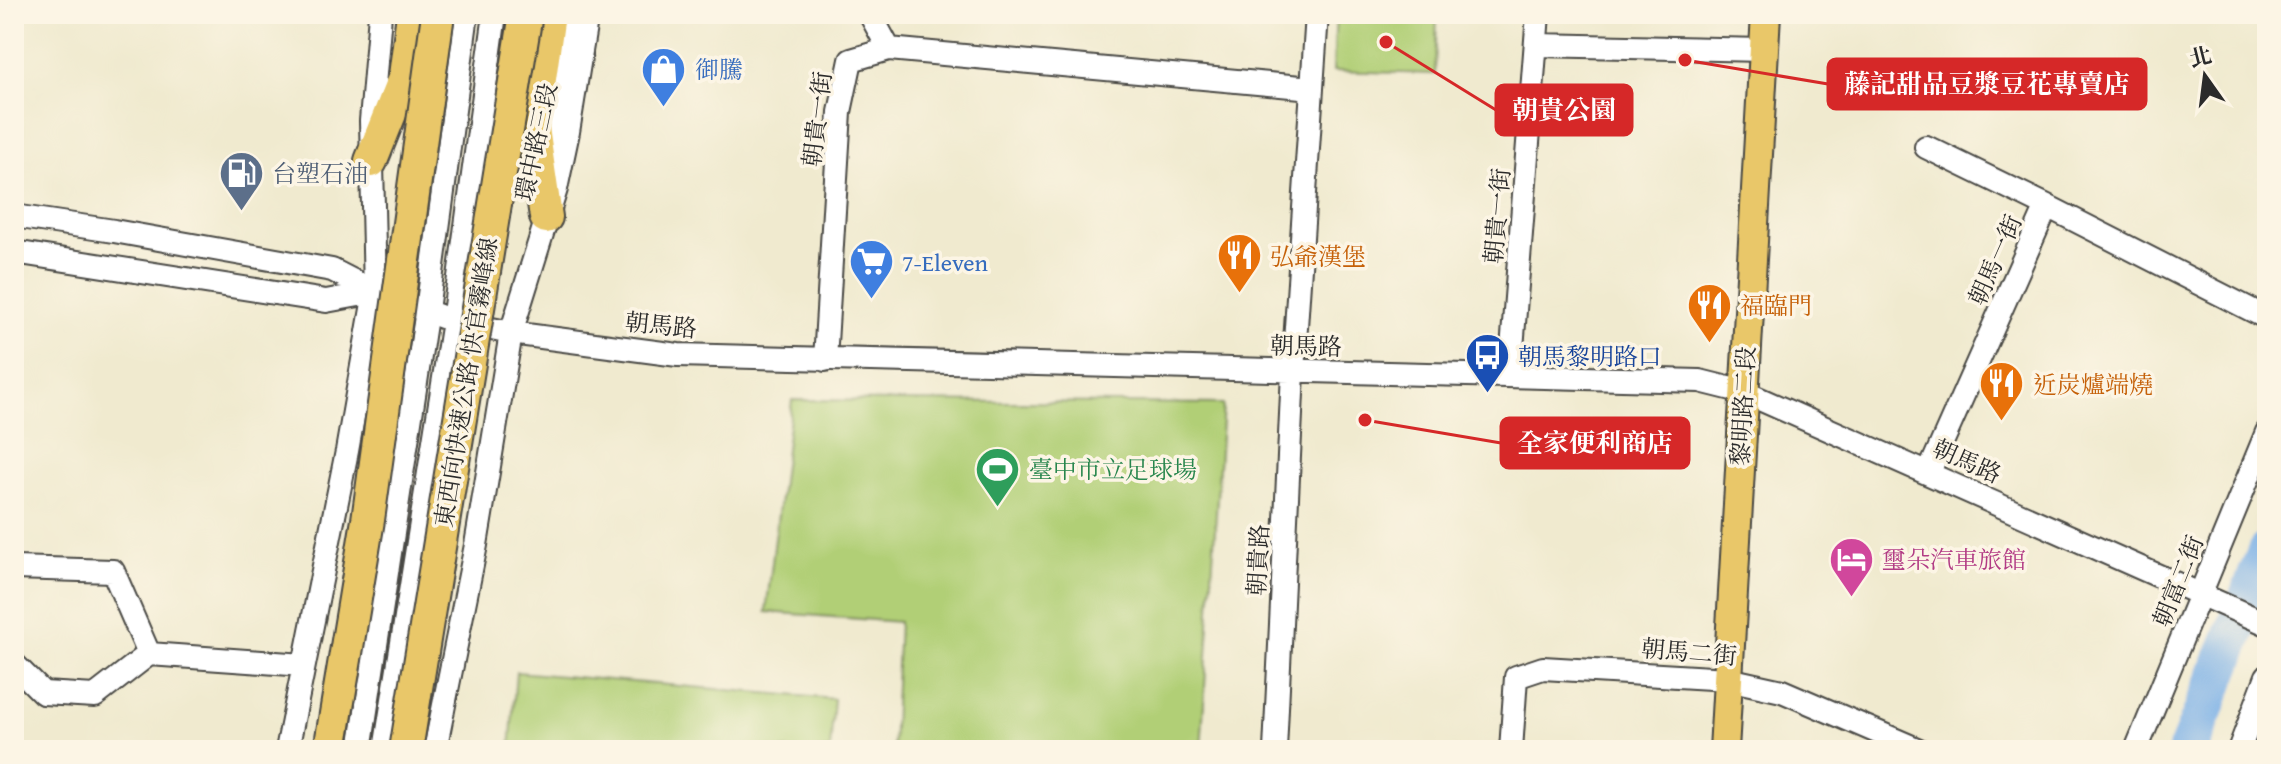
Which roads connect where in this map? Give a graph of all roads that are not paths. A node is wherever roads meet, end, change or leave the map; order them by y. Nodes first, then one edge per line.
1 (380, 14) edge
2 (394, 14) edge
3 (413, 14) edge
4 (438, 14) edge
5 (467, 14) edge
6 (495, 14) edge
7 (526, 14) edge
8 (549, 14) edge
9 (566, 14) edge
10 (587, 14) edge
11 (870, 14) edge
12 (1317, 14) edge
13 (1538, 14) edge
14 (1766, 14) edge
15 (1537, 45) junction
16 (889, 49) junction
17 (1764, 50) junction
18 (1312, 88) junction
19 (371, 121) junction
20 (542, 133) junction
21 (1926, 147) dead end
22 (371, 161) junction
23 (2047, 206) junction
24 (14, 216) edge
25 (546, 217) junction
26 (14, 252) edge
27 (375, 292) junction
28 (427, 310) junction
29 (2267, 318) edge
30 (453, 321) junction
31 (511, 333) junction
32 (825, 360) junction
33 (1293, 372) junction
34 (1510, 375) junction
35 (1744, 392) junction
36 (2267, 432) edge
37 (1929, 472) junction
38 (14, 568) edge
39 (2200, 594) junction
40 (2267, 624) edge
41 (149, 654) junction
42 (14, 664) edge
43 (304, 665) junction
44 (2267, 676) edge
45 (1728, 679) junction
46 (287, 750) edge
47 (330, 750) edge
48 (360, 750) edge
49 (385, 750) edge
50 (406, 750) edge
51 (435, 750) edge
52 (1275, 750) edge
53 (1511, 750) edge
54 (1724, 750) edge
55 (1919, 750) edge
56 (2136, 750) edge
57 (2239, 750) edge

1 - 19 street
2 - 19 street
3 - 22 highway
4 - 47 highway, bridge
5 - 28 street
6 - 30 street
7 - 50 highway, 東西向快速公路 快官霧峰線, bridge
8 - 20 highway
9 - 20 street
10 - 25 street, 環中路三段
11 - 16 street
12 - 18 street
13 - 15 street, 朝貴一街
14 - 17 main road, 黎明路二段
15 - 17 street
15 - 34 street, 朝貴一街
16 - 18 street, 朝貴一街
16 - 32 street, 朝貴一街
17 - 35 main road, 黎明路二段
18 - 33 street
19 - 22 street
20 - 25 highway
21 - 23 street
22 - 27 street
23 - 29 street, 朝馬一街
23 - 37 street, 朝馬一街
24 - 27 street, 朝馬路
25 - 31 street, 環中路三段
26 - 27 street, 朝馬路
27 - 28 street, 朝馬路
27 - 43 street
28 - 30 street, 朝馬路
28 - 48 street
30 - 31 street, 朝馬路
30 - 49 street
31 - 32 street, 朝馬路
31 - 51 street, 環中路三段
32 - 33 street, 朝馬路
33 - 34 street, 朝馬路
33 - 52 street, 朝貴路
34 - 35 street, 朝馬路
35 - 37 street, 朝馬路
35 - 45 main road, 黎明路二段
36 - 39 street, 朝富二街
37 - 39 street, 朝馬路
38 - 41 street
39 - 40 street, 朝馬路
39 - 56 street, 朝富二街
41 - 42 street
41 - 43 street
43 - 46 street
44 - 57 street
45 - 53 street, 朝馬二街
45 - 54 main road, 黎明路二段
45 - 55 street, 朝馬二街

